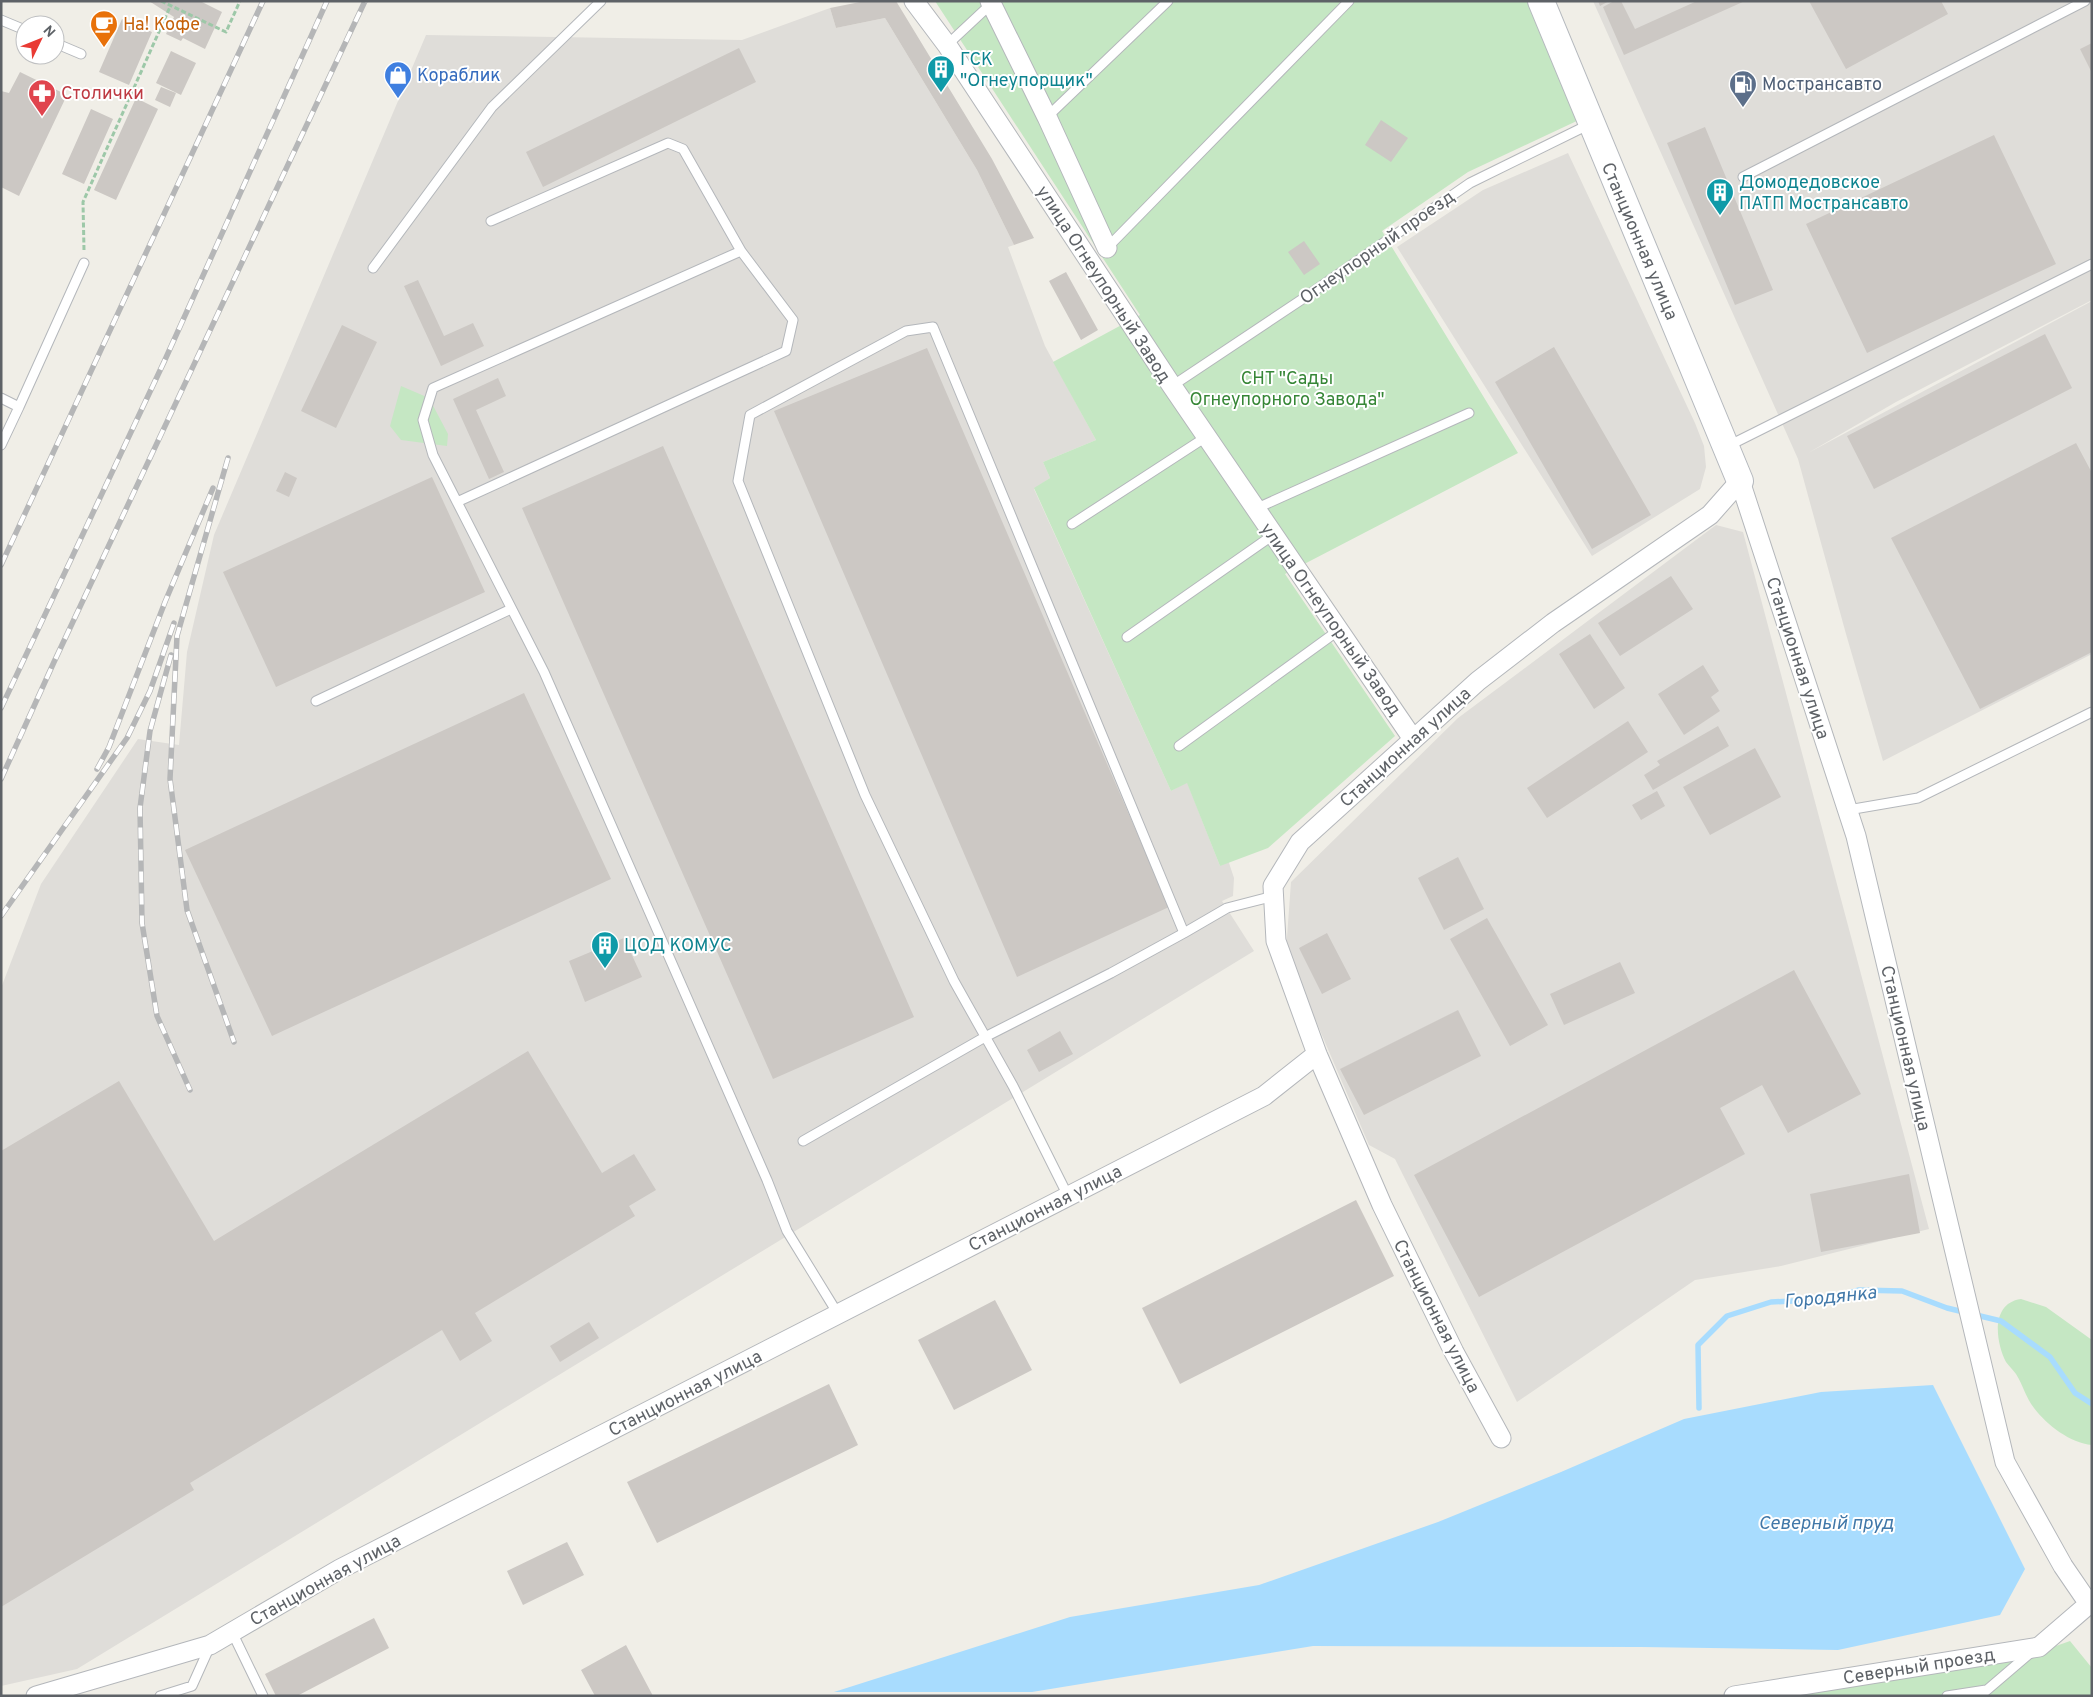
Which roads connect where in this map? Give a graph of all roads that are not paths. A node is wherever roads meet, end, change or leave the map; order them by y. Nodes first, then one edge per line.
1 (601, 1) edge
2 (914, 1) edge
3 (1168, 1) edge
4 (1349, 1) edge
5 (1541, 1) edge
6 (2084, 1) edge
7 (992, 2) edge
8 (1, 20) edge
9 (15, 26) edge
10 (947, 45) junction
11 (65, 47) edge
12 (82, 54) dead end
13 (1047, 117) junction
14 (1592, 124) junction
15 (1742, 177) dead end
16 (491, 221) dead end
17 (1107, 248) joint
18 (741, 251) junction
19 (84, 263) road end
20 (2092, 264) edge
21 (373, 268) dead end
22 (1172, 386) junction
23 (1, 398) edge
24 (19, 407) junction
25 (1469, 413) dead end
26 (1206, 437) junction
27 (1, 445) edge
28 (1726, 447) junction
29 (1740, 481) junction
30 (457, 502) junction
31 (1255, 509) junction
32 (1072, 524) dead end
33 (1273, 535) junction
34 (511, 609) junction
35 (1339, 630) junction
36 (1126, 637) dead end
37 (316, 701) dead end
38 (2092, 712) edge
39 (1413, 739) junction
40 (1179, 746) dead end
41 (1848, 810) junction
42 (1274, 896) junction
43 (1184, 933) junction
44 (985, 1037) junction
45 (1317, 1054) junction
46 (802, 1141) dead end
47 (1068, 1196) junction
48 (838, 1314) junction
49 (1501, 1438) dead end
50 (232, 1632) junction
51 (210, 1645) junction
52 (2039, 1646) junction
53 (1984, 1693) edge
54 (36, 1696) edge
55 (160, 1696) edge
56 (263, 1696) edge
57 (1734, 1696) edge
58 (1947, 1696) edge

1 - 21 lane
2 - 10 street, улица Огнеупорный Завод
3 - 13 lane
4 - 17 lane
5 - 14 street, Станционная улица
6 - 15 lane
7 - 10 lane
7 - 13 street
8 - 9 lane
10 - 22 street, улица Огнеупорный Завод
11 - 12 lane
13 - 17 street
14 - 22 lane, Огнеупорный проезд
14 - 28 street, Станционная улица
16 - 18 lane
18 - 30 lane
18 - 30 lane
19 - 24 lane
20 - 28 lane
22 - 26 street, улица Огнеупорный Завод
23 - 24 lane
24 - 27 lane
25 - 31 lane
26 - 31 street, улица Огнеупорный Завод
26 - 32 lane
28 - 29 street, Станционная улица
29 - 39 street, Станционная улица
29 - 41 street, Станционная улица
30 - 34 lane
31 - 33 street, улица Огнеупорный Завод
33 - 35 street, улица Огнеупорный Завод
33 - 36 lane
34 - 37 lane
34 - 48 lane
35 - 39 street, улица Огнеупорный Завод
35 - 40 lane
38 - 41 lane
39 - 42 street, Станционная улица
41 - 52 street, Станционная улица
42 - 43 lane
42 - 45 street, Станционная улица
43 - 44 lane
43 - 44 lane
44 - 46 lane
44 - 47 lane
45 - 47 street, Станционная улица
45 - 49 street, Станционная улица
47 - 48 street, Станционная улица
48 - 50 street, Станционная улица
50 - 51 street, Станционная улица
50 - 56 lane
51 - 54 street, Станционная улица
51 - 55 lane
52 - 53 lane
52 - 57 street, Северный проезд
53 - 58 lane, Северный проезд

